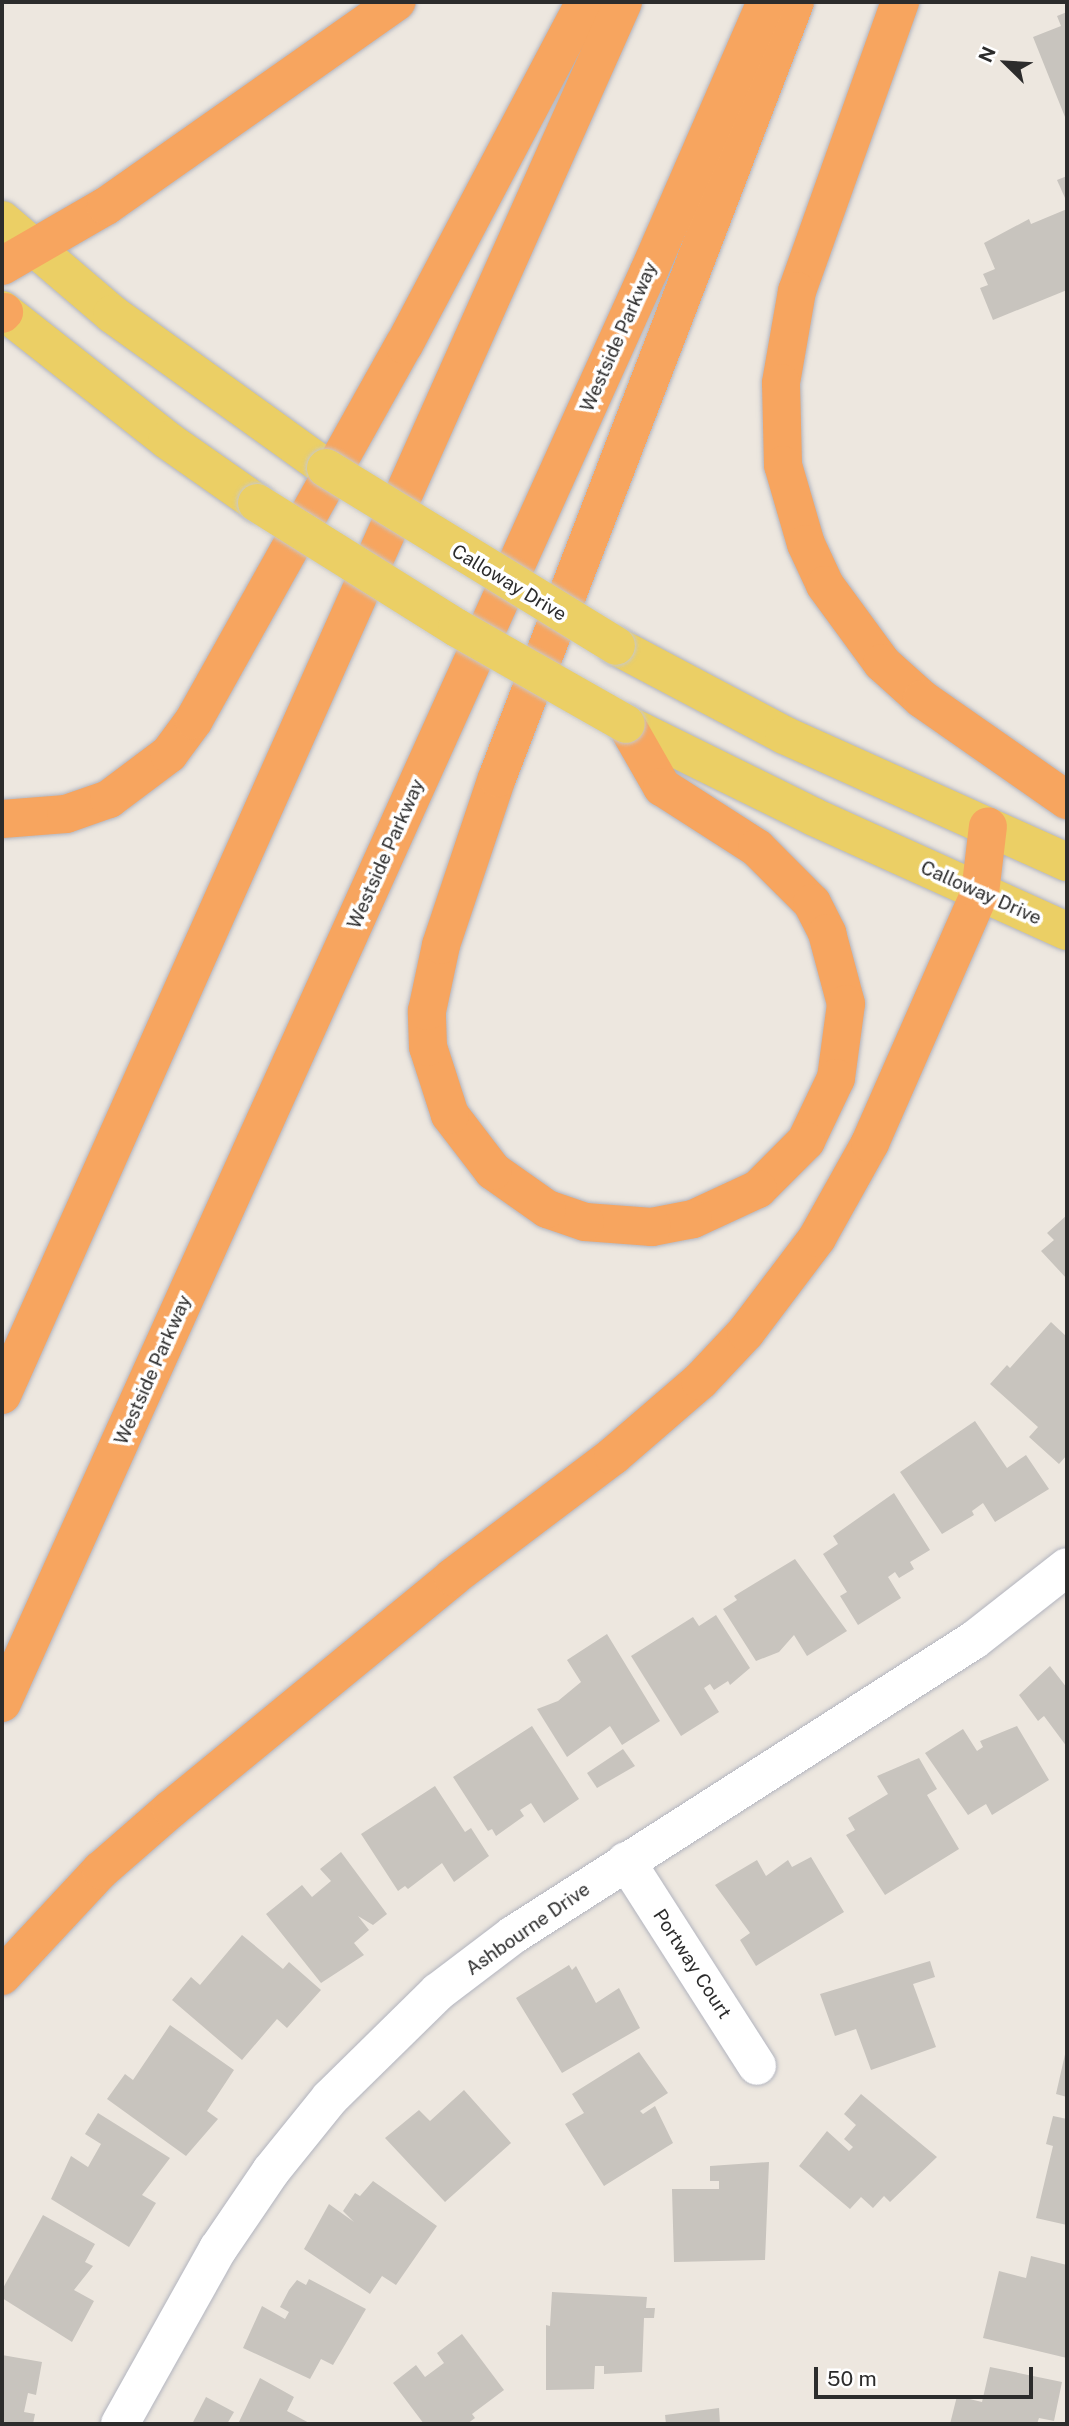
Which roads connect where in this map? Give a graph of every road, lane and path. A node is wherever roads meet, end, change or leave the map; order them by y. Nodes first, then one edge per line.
1 (396, 2) edge
2 (585, 2) edge
3 (622, 2) edge
4 (766, 2) edge
5 (795, 2) edge
6 (900, 2) edge
7 (2, 220) edge
8 (17, 257) edge
9 (2, 312) edge
10 (626, 724) junction
11 (1067, 800) edge
12 (2, 819) edge
13 (988, 826) junction
14 (1067, 862) edge
15 (980, 893) junction
16 (1067, 931) edge
17 (2, 1395) edge
18 (1067, 1567) edge
19 (2, 1703) edge
20 (626, 1861) junction
21 (2, 1976) edge
22 (757, 2066) dead end
23 (120, 2424) edge

1 - 8 highway
2 - 12 highway
3 - 17 highway
4 - 19 highway, Westside Parkway
5 - 10 highway
6 - 11 highway
7 - 8 main road, Calloway Drive
8 - 13 main road, Calloway Drive, bridge
9 - 10 main road, Calloway Drive, bridge
10 - 15 main road, Calloway Drive
13 - 14 main road, Calloway Drive
13 - 15 highway
15 - 16 main road, Calloway Drive
15 - 21 highway
18 - 20 street, Ashbourne Drive
20 - 22 street, Portway Court
20 - 23 street, Ashbourne Drive

